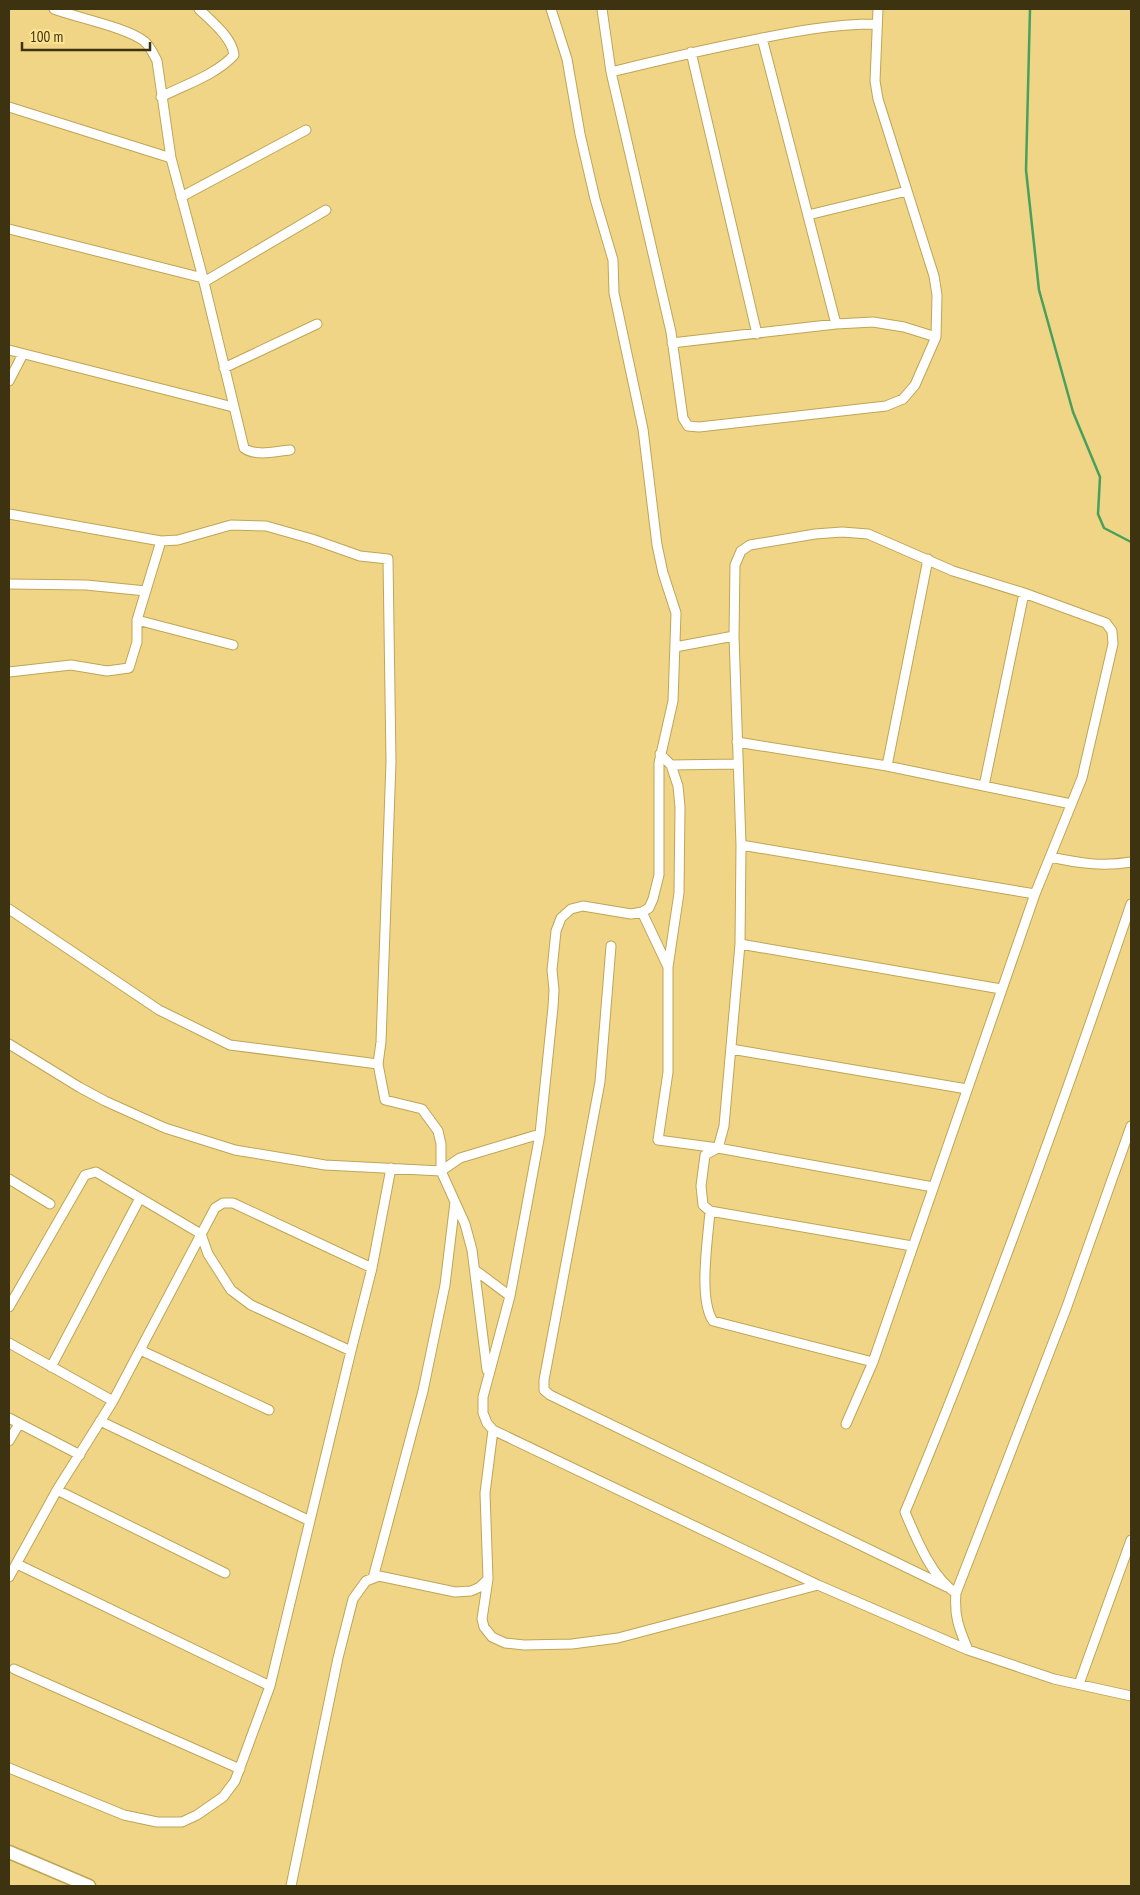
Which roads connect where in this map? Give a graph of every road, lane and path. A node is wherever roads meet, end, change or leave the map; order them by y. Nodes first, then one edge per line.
1 (199, 9) edge
2 (551, 9) edge
3 (602, 9) edge
4 (878, 9) edge
5 (60, 10) edge
6 (876, 24) junction
7 (762, 38) junction
8 (692, 52) junction
9 (611, 72) junction
10 (161, 97) junction
11 (9, 108) edge
12 (306, 130) dead end
13 (171, 158) junction
14 (907, 191) junction
15 (182, 197) junction
16 (326, 210) dead end
17 (808, 215) junction
18 (9, 228) edge
19 (204, 280) junction
20 (317, 324) dead end
21 (836, 324) junction
22 (756, 334) junction
23 (936, 337) junction
24 (672, 342) junction
25 (9, 350) edge
26 (23, 354) junction
27 (224, 368) junction
28 (9, 381) edge
29 (233, 407) junction
30 (290, 450) dead end
31 (9, 514) edge
32 (161, 541) junction
33 (928, 560) junction
34 (9, 584) edge
35 (146, 591) junction
36 (1024, 593) junction
37 (137, 620) junction
38 (734, 636) junction
39 (233, 645) dead end
40 (676, 647) junction
41 (9, 672) edge
42 (737, 742) junction
43 (660, 754) junction
44 (737, 764) junction
45 (671, 765) junction
46 (887, 766) junction
47 (984, 786) junction
48 (1071, 804) junction
49 (741, 845) junction
50 (1050, 857) junction
51 (1131, 862) edge
52 (1035, 894) junction
53 (1131, 904) edge
54 (9, 909) edge
55 (642, 912) junction
56 (740, 944) junction
57 (612, 946) dead end
58 (668, 967) junction
59 (1001, 989) junction
60 (9, 1044) edge
61 (731, 1049) junction
62 (378, 1064) junction
63 (967, 1089) junction
64 (1131, 1126) edge
65 (540, 1134) junction
66 (718, 1148) junction
67 (391, 1168) junction
68 (441, 1172) junction
69 (10, 1182) edge
70 (933, 1187) junction
71 (140, 1198) junction
72 (455, 1201) junction
73 (50, 1204) dead end
74 (710, 1211) junction
75 (201, 1234) junction
76 (912, 1246) junction
77 (372, 1268) junction
78 (475, 1270) junction
79 (510, 1296) junction
80 (9, 1307) edge
81 (9, 1343) edge
82 (140, 1350) junction
83 (351, 1351) junction
84 (873, 1362) junction
85 (51, 1366) junction
86 (488, 1376) junction
87 (113, 1401) junction
88 (269, 1410) dead end
89 (9, 1418) edge
90 (100, 1421) junction
91 (18, 1424) junction
92 (846, 1424) dead end
93 (493, 1430) junction
94 (9, 1441) edge
95 (80, 1455) junction
96 (57, 1490) junction
97 (310, 1521) junction
98 (1131, 1540) edge
99 (18, 1564) junction
100 (225, 1574) dead end
101 (9, 1577) edge
102 (373, 1578) junction
103 (488, 1579) junction
104 (818, 1586) junction
105 (947, 1587) junction
106 (956, 1592) junction
107 (968, 1650) junction
108 (14, 1669) dead end
109 (1079, 1684) junction
110 (270, 1686) junction
111 (1131, 1696) edge
112 (9, 1768) edge
113 (240, 1769) junction
114 (9, 1852) edge
115 (89, 1886) edge
116 (291, 1886) edge

1 - 10 street
2 - 40 street
3 - 9 street
4 - 6 street
5 - 10 street
6 - 7 street
6 - 14 street
7 - 8 street
7 - 17 street
8 - 9 street
8 - 22 street
9 - 24 street
10 - 13 street
11 - 13 street
12 - 15 street
13 - 15 street
14 - 17 street
14 - 23 street
15 - 19 street
16 - 19 street
17 - 21 street
18 - 19 street
19 - 27 street
20 - 27 street
21 - 22 street
21 - 23 street
22 - 24 street
23 - 24 street
25 - 26 street
26 - 28 street
26 - 29 street
27 - 29 street
29 - 30 street
31 - 32 street
32 - 35 street
32 - 62 street
33 - 36 street
33 - 38 street
33 - 46 street
34 - 35 street
35 - 37 street
36 - 47 street
36 - 48 street
37 - 39 street
37 - 41 street
38 - 40 street
38 - 42 street
40 - 43 street
42 - 44 street
42 - 46 street
43 - 45 street
43 - 55 street
44 - 45 street
44 - 49 street
45 - 58 street
46 - 47 street
47 - 48 street
48 - 50 street
49 - 52 street
49 - 56 street
50 - 51 street
50 - 52 street
52 - 59 street
53 - 105 street
54 - 62 street
55 - 58 street
55 - 65 street
56 - 59 street
56 - 61 street
57 - 105 street
58 - 66 street
59 - 63 street
60 - 67 street
61 - 63 street
61 - 66 street
62 - 68 street
63 - 70 street
64 - 106 street
65 - 68 street
65 - 79 street
66 - 70 street
66 - 74 street
67 - 68 street
67 - 77 street
68 - 72 street
69 - 73 street
70 - 76 street
71 - 75 street
71 - 80 street
71 - 85 street
72 - 78 street
72 - 102 street
74 - 76 street
74 - 84 street
75 - 77 street
75 - 82 street
75 - 83 street
76 - 84 street
77 - 83 street
78 - 79 street
78 - 86 street
79 - 86 street
81 - 85 street
82 - 87 street
82 - 88 street
83 - 97 street
84 - 92 street
85 - 87 street
86 - 93 street
87 - 90 street
89 - 91 street
90 - 95 street
90 - 97 street
91 - 94 street
91 - 95 street
93 - 103 street
93 - 104 street
95 - 96 street
96 - 99 street
96 - 100 street
97 - 110 street
98 - 109 street
99 - 101 street
99 - 110 street
102 - 103 street
102 - 116 street
103 - 104 street
104 - 107 street
105 - 106 street
106 - 107 street
107 - 109 street
108 - 113 street
109 - 111 street
110 - 113 street
112 - 113 street
114 - 115 main road

